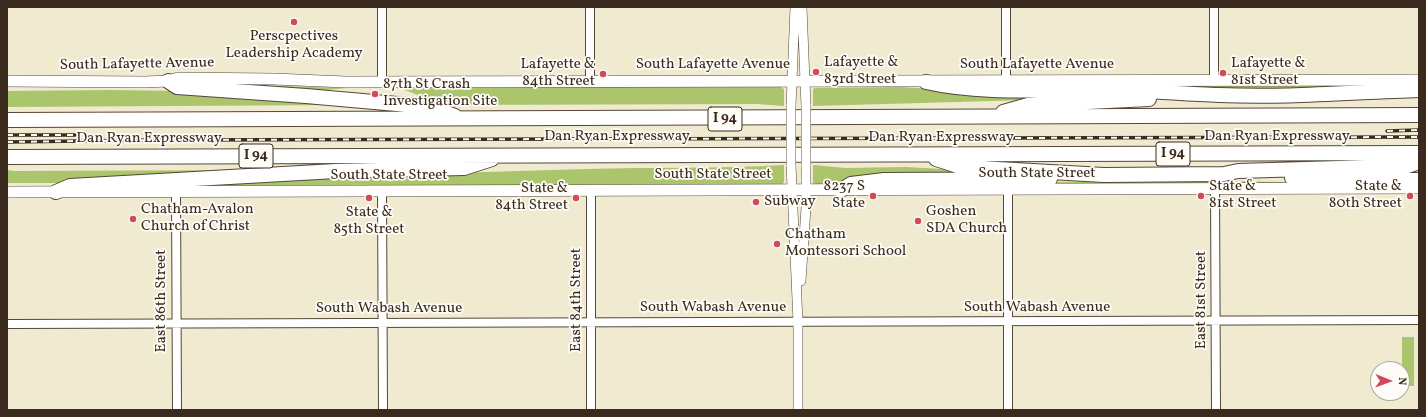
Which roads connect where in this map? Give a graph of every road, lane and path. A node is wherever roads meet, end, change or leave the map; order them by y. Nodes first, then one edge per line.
1 (382, 7) edge
2 (590, 7) edge
3 (795, 7) edge
4 (802, 7) edge
5 (1006, 7) edge
6 (1214, 7) edge
7 (791, 80) junction
8 (806, 80) junction
9 (1006, 80) junction
10 (1419, 80) edge
11 (7, 81) edge
12 (168, 81) junction
13 (590, 81) junction
14 (1214, 81) junction
15 (382, 82) junction
16 (926, 82) junction
17 (1419, 90) edge
18 (1334, 94) junction
19 (1219, 95) junction
20 (1419, 100) edge
21 (1419, 115) edge
22 (988, 117) junction
23 (463, 119) junction
24 (7, 120) edge
25 (1419, 153) edge
26 (505, 155) junction
27 (926, 155) junction
28 (7, 157) edge
29 (1419, 162) edge
30 (1224, 174) junction
31 (1104, 175) junction
32 (1419, 180) edge
33 (1419, 188) edge
34 (1008, 189) junction
35 (1215, 189) junction
36 (791, 190) junction
37 (806, 190) junction
38 (840, 190) junction
39 (382, 191) junction
40 (591, 191) junction
41 (7, 192) edge
42 (56, 192) junction
43 (176, 192) junction
44 (1419, 320) edge
45 (1216, 321) junction
46 (798, 322) junction
47 (1008, 322) junction
48 (382, 323) junction
49 (591, 323) junction
50 (7, 324) edge
51 (176, 324) junction
52 (177, 410) edge
53 (383, 410) edge
54 (591, 410) edge
55 (798, 410) edge
56 (1008, 410) edge
57 (1216, 410) edge

1 - 15 street
2 - 13 street
3 - 7 street
4 - 8 street
5 - 9 street
6 - 14 street
7 - 8 main road, South Lafayette Avenue
7 - 13 main road, South Lafayette Avenue
7 - 36 street, bridge
8 - 16 main road, South Lafayette Avenue
8 - 37 street, bridge
9 - 14 main road, South Lafayette Avenue
9 - 16 main road, South Lafayette Avenue
10 - 14 main road, South Lafayette Avenue
11 - 12 main road, South Lafayette Avenue
12 - 15 main road, South Lafayette Avenue
12 - 23 highway
13 - 15 main road, South Lafayette Avenue
16 - 19 highway
17 - 18 highway
18 - 19 highway
18 - 20 highway
19 - 22 highway
21 - 22 highway, Dan Ryan Expressway / I 94
22 - 23 highway, Dan Ryan Expressway / I 94
23 - 24 highway, Dan Ryan Expressway / I 94
25 - 27 highway, Dan Ryan Expressway / I 94
26 - 27 highway, Dan Ryan Expressway / I 94
26 - 28 highway, Dan Ryan Expressway / I 94
26 - 42 highway
27 - 31 highway
29 - 30 highway
30 - 31 highway
30 - 32 highway
31 - 38 highway
33 - 35 main road, South State Street
34 - 35 main road, South State Street
34 - 38 main road, South State Street
34 - 47 street
35 - 45 street, East 81st Street
36 - 37 main road, South State Street
36 - 40 main road, South State Street
36 - 46 street
37 - 38 main road, South State Street
37 - 46 street
39 - 40 main road, South State Street
39 - 43 main road, South State Street
39 - 48 street
40 - 49 street, East 84th Street
41 - 42 main road, South State Street
42 - 43 main road, South State Street
43 - 51 street, East 86th Street
44 - 45 street, South Wabash Avenue
45 - 47 street, South Wabash Avenue
45 - 57 street, East 81st Street
46 - 47 street, South Wabash Avenue
46 - 49 street, South Wabash Avenue
46 - 55 street
47 - 56 street
48 - 49 street, South Wabash Avenue
48 - 51 street, South Wabash Avenue
48 - 53 street
49 - 54 street, East 84th Street
50 - 51 street, South Wabash Avenue
51 - 52 street, East 86th Street

